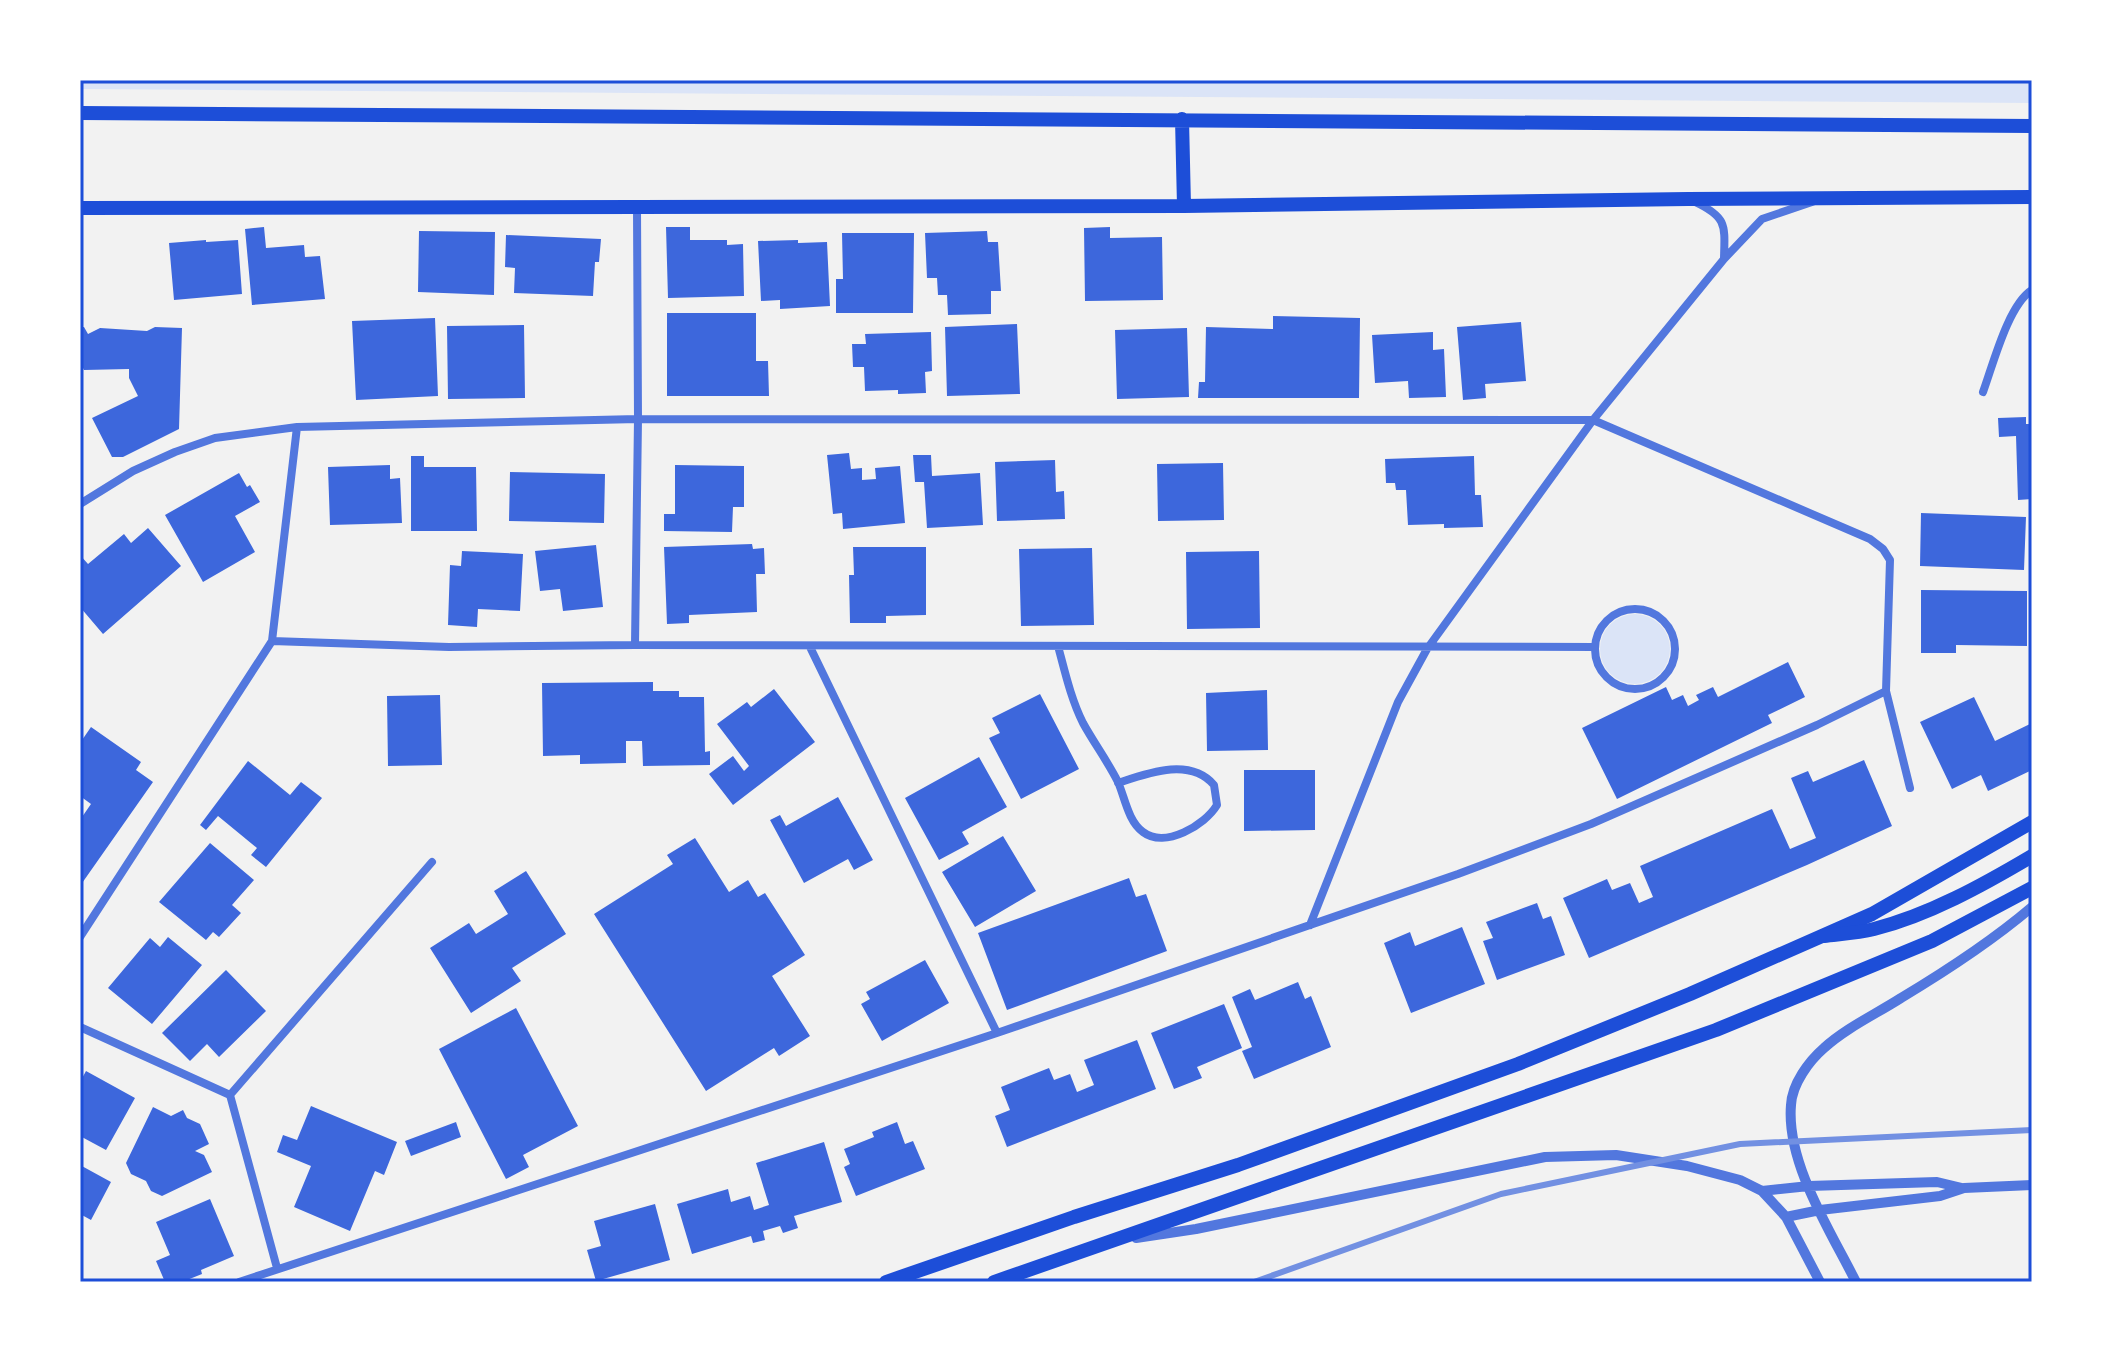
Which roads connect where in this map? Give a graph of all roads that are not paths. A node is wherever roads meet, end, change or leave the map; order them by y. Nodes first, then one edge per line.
1 (80, 113) edge
2 (1182, 119) junction
3 (2032, 126) edge
4 (2032, 197) edge
5 (1688, 199) junction
6 (1824, 199) junction
7 (1184, 206) junction
8 (637, 207) junction
9 (80, 208) edge
10 (1724, 259) junction
11 (2032, 290) edge
12 (1983, 392) dead end
13 (638, 419) junction
14 (1593, 420) junction
15 (297, 427) junction
16 (80, 504) edge
17 (272, 641) junction
18 (635, 645) junction
19 (1058, 646) junction
20 (810, 647) junction
21 (1595, 647) junction
22 (1427, 649) junction
23 (1886, 691) junction
24 (1118, 783) junction
25 (1910, 788) dead end
26 (2032, 822) edge
27 (2032, 856) edge
28 (432, 862) dead end
29 (2032, 888) edge
30 (2032, 907) edge
31 (1310, 925) junction
32 (1824, 936) junction
33 (80, 937) edge
34 (80, 1027) edge
35 (997, 1033) junction
36 (230, 1095) junction
37 (1809, 1186) junction
38 (2031, 1187) edge
39 (1964, 1188) junction
40 (1762, 1191) junction
41 (1820, 1210) junction
42 (1786, 1217) junction
43 (1118, 1240) junction
44 (277, 1268) junction
45 (239, 1282) edge
46 (886, 1282) edge
47 (994, 1282) edge
48 (1820, 1282) edge
49 (1856, 1282) edge

1 - 2 main road
2 - 3 main road
2 - 7 main road
4 - 6 main road
5 - 6 main road
5 - 7 main road
5 - 10 street
6 - 10 street
7 - 8 main road
8 - 9 main road
8 - 13 street
10 - 14 street
11 - 12 street
13 - 14 street
13 - 15 street
13 - 18 street
14 - 22 street
14 - 23 street
15 - 16 street
15 - 17 street
17 - 18 street
17 - 33 street
18 - 20 street
19 - 20 street
19 - 22 street
19 - 24 street
20 - 35 street
21 - 21 street
21 - 22 street
22 - 31 street
23 - 25 street
23 - 31 street
24 - 24 street
26 - 32 main road
27 - 32 main road
28 - 36 street
29 - 43 main road
30 - 37 street
31 - 35 street
32 - 46 main road
34 - 36 street
35 - 44 street
36 - 44 street
37 - 39 street
37 - 40 street
37 - 41 street
38 - 39 street
39 - 41 street
40 - 42 street
40 - 43 street
41 - 42 street
41 - 49 street
42 - 48 street
43 - 47 main road
44 - 45 street

